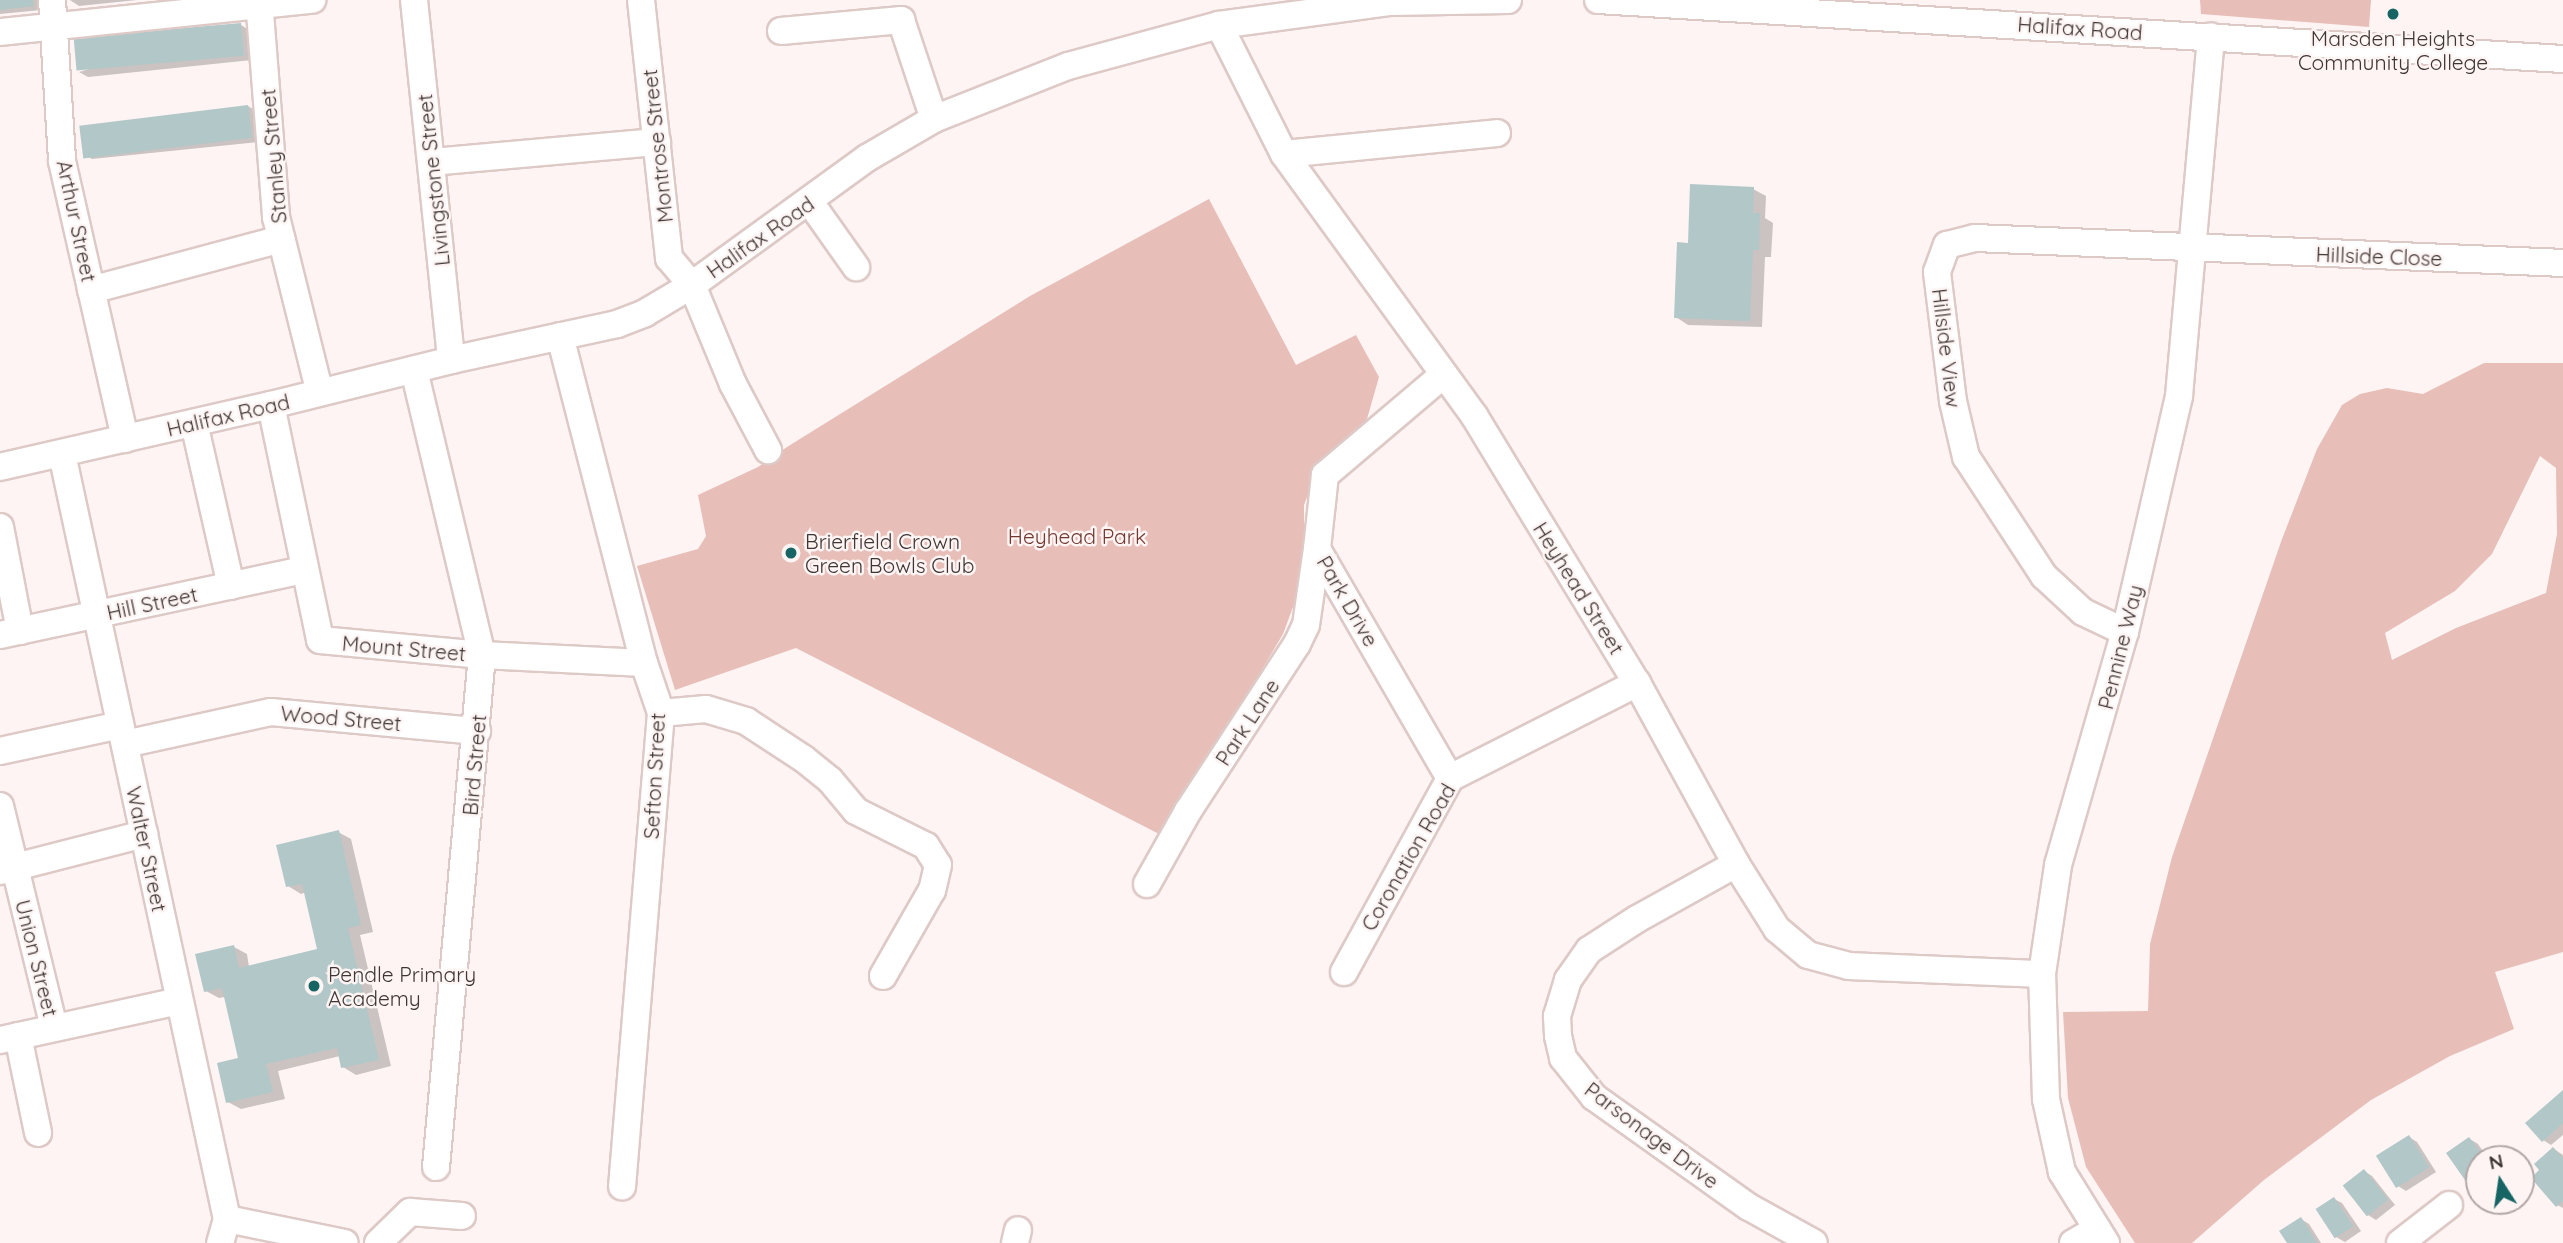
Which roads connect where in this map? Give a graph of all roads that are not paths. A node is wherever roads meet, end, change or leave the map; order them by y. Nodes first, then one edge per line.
1 (52, 0) edge
2 (312, 0) edge
3 (414, 0) edge
4 (641, 0) edge
5 (1508, 0) edge
6 (1598, 0) edge
7 (259, 3) edge
8 (1805, 6) edge
9 (1219, 25) junction
10 (54, 28) junction
11 (781, 31) dead end
12 (0, 32) edge
13 (2211, 36) junction
14 (2563, 59) edge
15 (934, 119) junction
16 (1497, 133) dead end
17 (657, 142) junction
18 (1284, 154) junction
19 (432, 162) junction
20 (810, 202) junction
21 (281, 239) junction
22 (2195, 250) junction
23 (2563, 263) edge
24 (856, 267) dead end
25 (692, 285) junction
26 (91, 290) junction
27 (560, 336) junction
28 (451, 360) junction
29 (414, 370) junction
30 (1443, 375) junction
31 (320, 393) junction
32 (271, 405) junction
33 (194, 423) junction
34 (125, 439) junction
35 (768, 450) dead end
36 (62, 454) junction
37 (0, 467) edge
38 (0, 527) edge
39 (1317, 549) junction
40 (303, 570) junction
41 (230, 586) junction
42 (96, 614) junction
43 (2125, 632) junction
44 (10, 633) edge
45 (482, 655) junction
46 (644, 663) junction
47 (1637, 682) junction
48 (661, 713) junction
49 (477, 731) junction
50 (122, 735) junction
51 (0, 751) edge
52 (1450, 778) junction
53 (0, 806) edge
54 (144, 834) junction
55 (1736, 864) junction
56 (8, 869) edge
57 (1147, 884) dead end
58 (1344, 972) dead end
59 (2042, 974) junction
60 (883, 976) dead end
61 (179, 1001) junction
62 (54, 1028) junction
63 (9, 1038) edge
64 (38, 1133) dead end
65 (436, 1167) dead end
66 (622, 1186) dead end
67 (2449, 1205) dead end
68 (462, 1216) dead end
69 (224, 1231) edge
70 (2102, 1236) edge
71 (345, 1243) edge
72 (378, 1243) edge
73 (1814, 1243) edge
74 (2073, 1243) edge
75 (2400, 1243) edge

1 - 10 street, Arthur Street
2 - 7 street
3 - 19 street, Livingstone Street
4 - 17 street, Montrose Street
5 - 9 street, Halifax Road
6 - 8 street, Halifax Road
7 - 10 street
7 - 21 street, Stanley Street
8 - 13 street, Halifax Road
9 - 15 street, Halifax Road
9 - 18 street, Heyhead Street
10 - 12 street
10 - 26 street, Arthur Street
11 - 15 street
13 - 14 street, Halifax Road
13 - 22 street, Pennine Way
15 - 20 street, Halifax Road
16 - 18 street
17 - 19 street
17 - 25 street, Montrose Street
18 - 30 street, Heyhead Street
19 - 28 street, Livingstone Street
20 - 24 street
20 - 25 street, Halifax Road
21 - 26 street
21 - 31 street, Stanley Street
22 - 23 street, Hillside Close
22 - 43 street, Pennine Way
22 - 43 street, Hillside View
25 - 27 street, Halifax Road
25 - 35 street, Montrose Street
26 - 34 street, Arthur Street
27 - 28 street, Halifax Road
27 - 46 street, Sefton Street
28 - 29 street, Halifax Road
29 - 31 street, Halifax Road
29 - 45 street, Bird Street
30 - 39 street, Park Drive
30 - 47 street, Heyhead Street
31 - 32 street, Halifax Road
32 - 33 street, Halifax Road
32 - 40 street, Mount Street
33 - 34 street, Halifax Road
33 - 41 street
34 - 36 street, Halifax Road
36 - 37 street, Halifax Road
36 - 42 street, Walter Street
38 - 44 street
39 - 52 street, Park Drive
39 - 57 street, Park Lane
40 - 41 street, Hill Street
40 - 45 street, Mount Street
41 - 42 street, Hill Street
42 - 44 street, Hill Street
42 - 50 street, Walter Street
43 - 59 street, Pennine Way
45 - 46 street, Mount Street
45 - 49 street, Bird Street
46 - 48 street, Sefton Street
47 - 52 street, Coronation Road
47 - 55 street, Heyhead Street
48 - 60 street
48 - 66 street, Sefton Street
49 - 50 street, Wood Street
49 - 65 street, Bird Street
50 - 51 street, Wood Street
50 - 54 street, Walter Street
52 - 58 street, Coronation Road
53 - 56 street, Union Street
54 - 56 street
54 - 61 street, Walter Street
55 - 59 street, Heyhead Street
55 - 73 street, Parsonage Drive
56 - 62 street, Union Street
59 - 70 street, Pennine Way
61 - 62 street
61 - 69 street, Walter Street
62 - 63 street
63 - 64 street
67 - 75 street
68 - 72 street
69 - 71 street
70 - 74 street

